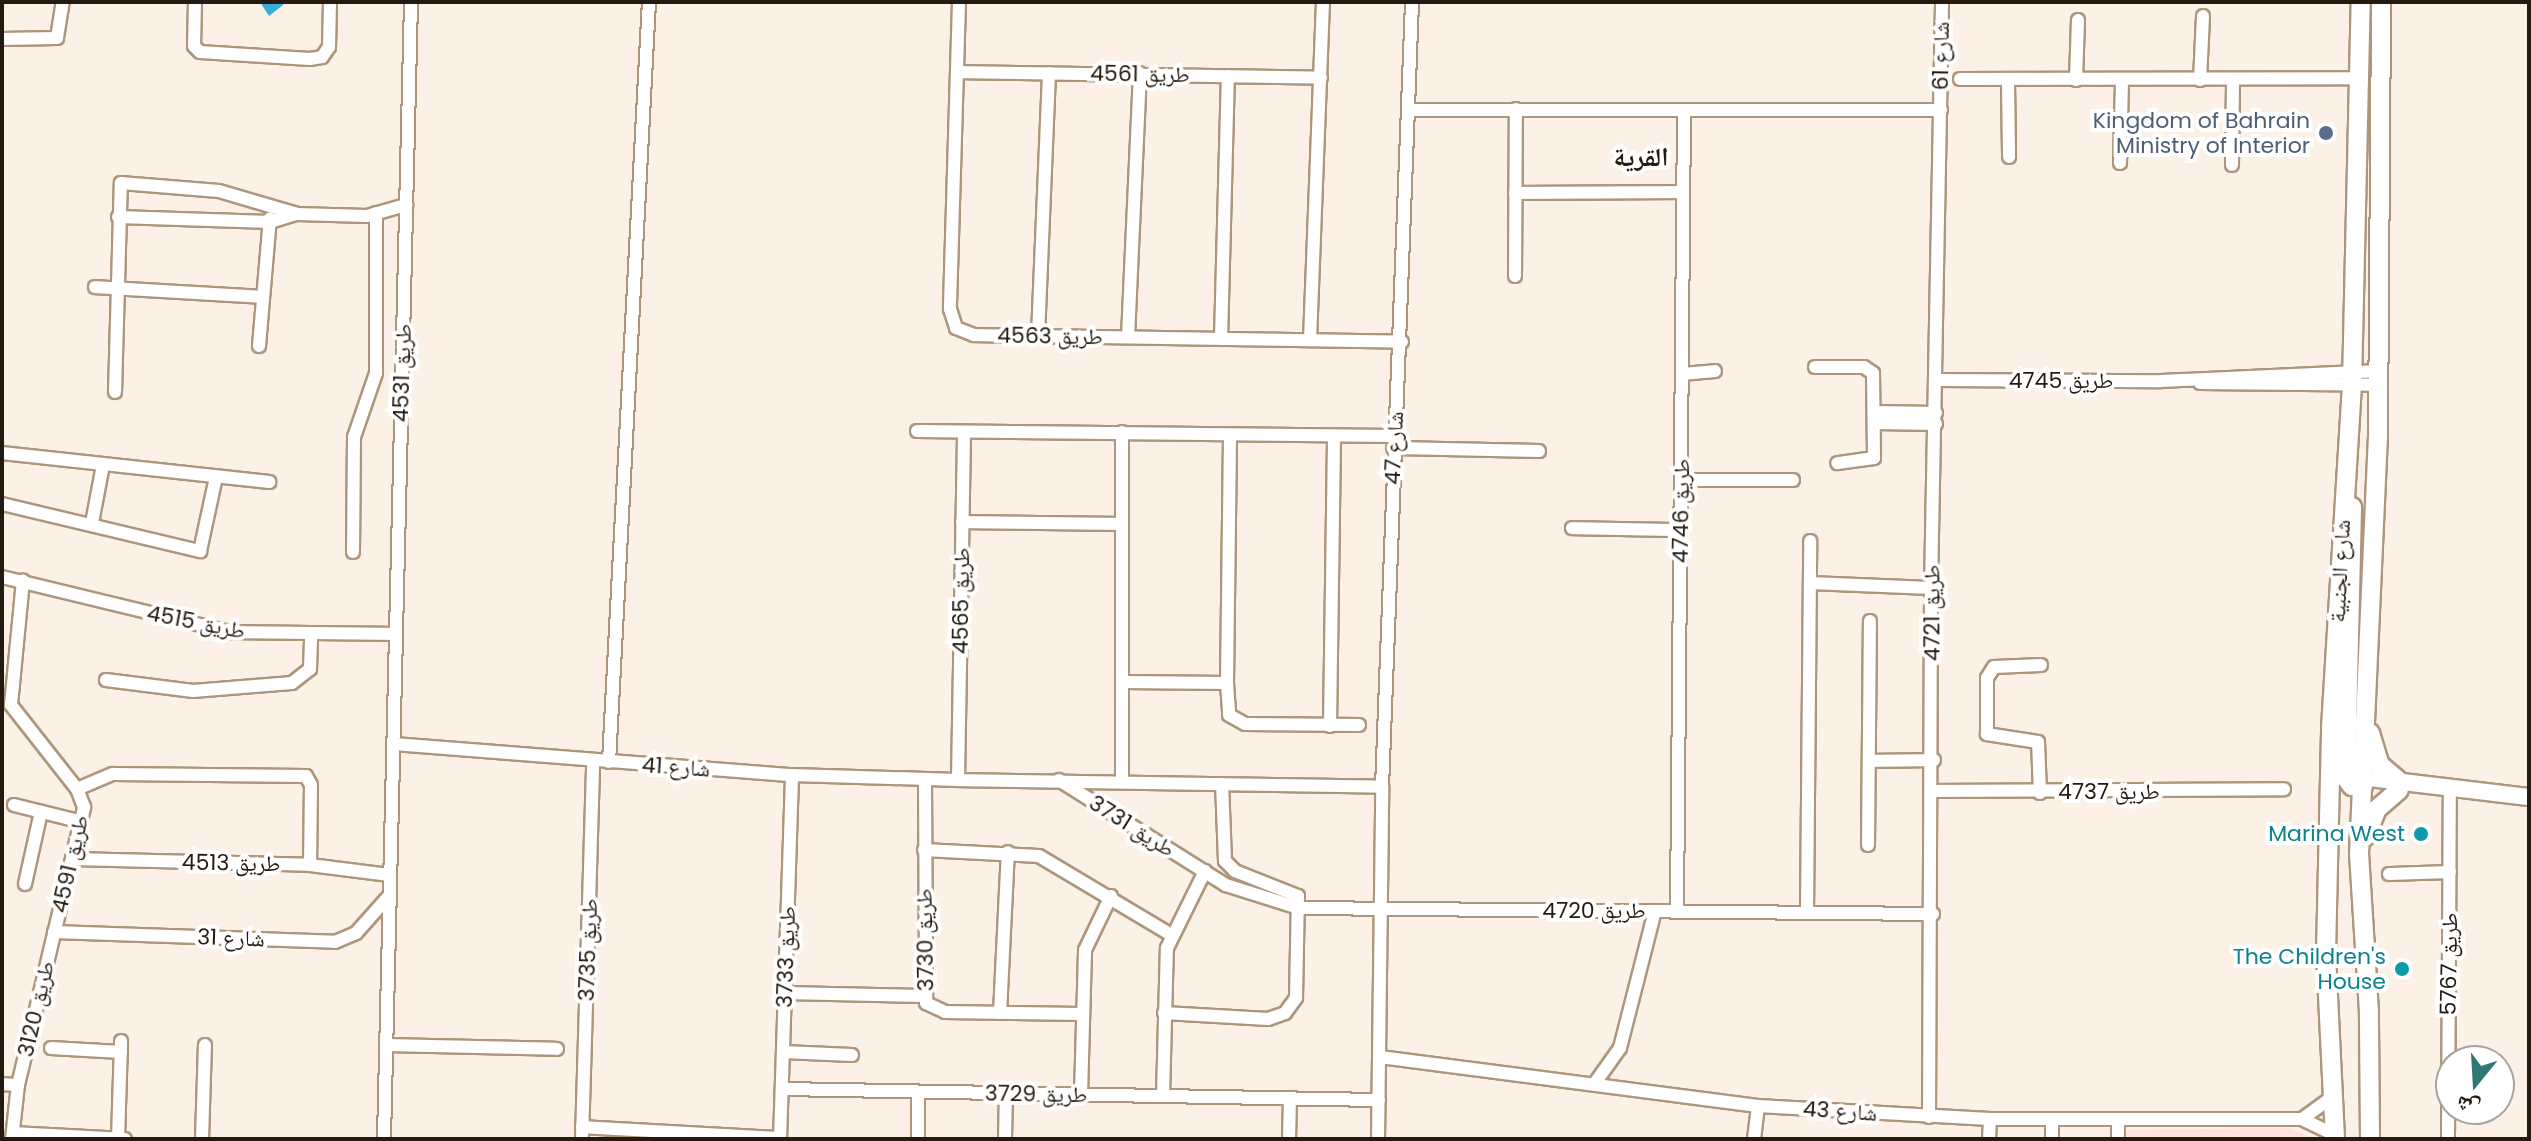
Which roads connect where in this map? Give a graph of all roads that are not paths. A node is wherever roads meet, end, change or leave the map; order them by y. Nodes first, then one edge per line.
1 (63, 2) edge
2 (195, 2) edge
3 (330, 2) edge
4 (411, 2) edge
5 (649, 2) edge
6 (959, 2) edge
7 (1323, 2) edge
8 (1412, 2) edge
9 (1942, 2) edge
10 (2361, 2) edge
11 (2381, 2) edge
12 (2203, 16) dead end
13 (2078, 20) dead end
14 (2, 39) edge
15 (959, 72) junction
16 (1049, 73) junction
17 (1140, 73) junction
18 (1228, 76) junction
19 (1321, 78) junction
20 (2361, 78) junction
21 (1960, 79) dead end
22 (2076, 80) junction
23 (2200, 80) junction
24 (2233, 80) junction
25 (2008, 81) junction
26 (2122, 81) junction
27 (1516, 109) junction
28 (1409, 110) junction
29 (1941, 110) junction
30 (1684, 111) junction
31 (2009, 157) dead end
32 (2120, 163) dead end
33 (2232, 165) dead end
34 (1683, 192) junction
35 (1515, 193) junction
36 (271, 203) junction
37 (406, 205) junction
38 (376, 213) junction
39 (297, 214) junction
40 (118, 217) junction
41 (270, 222) junction
42 (1515, 276) dead end
43 (95, 287) dead end
44 (118, 289) junction
45 (263, 297) junction
46 (1038, 336) junction
47 (1128, 337) junction
48 (1221, 339) junction
49 (1310, 340) junction
50 (1402, 342) junction
51 (259, 346) dead end
52 (1815, 367) dead end
53 (1715, 371) dead end
54 (1682, 374) junction
55 (2379, 378) junction
56 (2353, 379) junction
57 (1938, 380) junction
58 (115, 392) dead end
59 (1875, 418) junction
60 (1936, 419) junction
61 (917, 431) dead end
62 (964, 432) junction
63 (1122, 432) junction
64 (1230, 435) junction
65 (1334, 436) junction
66 (1393, 442) junction
67 (1539, 451) dead end
68 (2, 453) edge
69 (1837, 463) dead end
70 (103, 465) junction
71 (216, 477) junction
72 (1681, 480) junction
73 (1793, 480) dead end
74 (269, 482) dead end
75 (2345, 483) junction
76 (2, 504) edge
77 (962, 522) junction
78 (92, 523) junction
79 (1118, 524) junction
80 (1572, 528) dead end
81 (1680, 530) junction
82 (1810, 541) dead end
83 (353, 552) dead end
84 (2, 577) edge
85 (23, 581) junction
86 (1810, 583) junction
87 (1931, 588) junction
88 (1870, 621) dead end
89 (311, 634) junction
90 (395, 634) junction
91 (2041, 665) dead end
92 (106, 680) dead end
93 (1123, 682) junction
94 (1227, 683) junction
95 (2366, 721) junction
96 (1359, 725) dead end
97 (1330, 726) junction
98 (394, 744) junction
99 (593, 760) junction
100 (1934, 760) junction
101 (1869, 761) junction
102 (609, 762) junction
103 (792, 775) junction
104 (958, 775) junction
105 (1059, 780) junction
106 (2357, 780) junction
107 (925, 781) junction
108 (1122, 782) junction
109 (1222, 784) junction
110 (2398, 785) junction
111 (1382, 787) junction
112 (77, 789) junction
113 (2284, 789) dead end
114 (2450, 789) junction
115 (1934, 791) junction
116 (2040, 793) junction
117 (2529, 797) edge
118 (2330, 804) junction
119 (14, 805) dead end
120 (41, 812) junction
121 (82, 822) junction
122 (1868, 845) dead end
123 (924, 850) junction
124 (1008, 852) junction
125 (2359, 854) junction
126 (72, 859) junction
127 (310, 865) junction
128 (1205, 871) junction
129 (2450, 872) junction
130 (2389, 874) dead end
131 (389, 875) junction
132 (25, 884) dead end
133 (389, 896) junction
134 (1111, 896) junction
135 (1299, 908) junction
136 (1381, 911) junction
137 (1655, 911) junction
138 (1677, 911) junction
139 (1807, 913) junction
140 (1933, 914) junction
141 (54, 932) junction
142 (1170, 934) junction
143 (785, 993) junction
144 (923, 996) junction
145 (1000, 1013) junction
146 (1164, 1013) junction
147 (1081, 1014) junction
148 (205, 1045) dead end
149 (386, 1045) junction
150 (51, 1048) dead end
151 (557, 1049) dead end
152 (783, 1052) junction
153 (852, 1055) dead end
154 (1380, 1057) junction
155 (1595, 1083) junction
156 (2, 1084) edge
157 (18, 1085) junction
158 (782, 1089) junction
159 (918, 1092) junction
160 (1006, 1093) junction
161 (1081, 1095) junction
162 (1163, 1096) junction
163 (2334, 1096) junction
164 (1290, 1098) junction
165 (1379, 1100) junction
166 (1758, 1106) junction
167 (1929, 1117) junction
168 (1990, 1119) junction
169 (2302, 1119) junction
170 (2052, 1120) junction
171 (2118, 1120) junction
172 (582, 1133) edge
173 (2328, 1135) edge
174 (13, 1136) edge
175 (780, 1138) edge
176 (118, 1139) edge
177 (125, 1139) edge
178 (202, 1139) edge
179 (384, 1139) edge
180 (918, 1139) edge
181 (1005, 1139) edge
182 (1289, 1139) edge
183 (1378, 1139) edge
184 (1754, 1139) edge
185 (1989, 1139) edge
186 (2052, 1139) edge
187 (2118, 1139) edge
188 (2370, 1139) edge
189 (2448, 1139) edge

1 - 14 street
2 - 3 street
4 - 37 street, طريق 4531
5 - 102 street
6 - 15 street, طريق 4563
7 - 19 street
8 - 28 street, شارع 47
9 - 29 street, شارع 61
10 - 20 main road, شارع الجنبية
11 - 55 main road, شارع الجنبية
12 - 23 street
13 - 22 street
15 - 16 street, طريق 4561
15 - 46 street, طريق 4563
16 - 17 street, طريق 4561
16 - 46 street
17 - 18 street, طريق 4561
17 - 47 street
18 - 19 street, طريق 4561
18 - 48 street
19 - 49 street
20 - 24 street
20 - 56 main road, شارع الجنبية
21 - 25 street
22 - 25 street
22 - 26 street
23 - 24 street
23 - 26 street
24 - 33 street
25 - 31 street
26 - 32 street
27 - 28 street
27 - 30 street
27 - 35 street
28 - 50 street, شارع 47
29 - 30 street
29 - 57 street, طريق 4721
30 - 34 street, طريق 4746
34 - 35 street
34 - 54 street, طريق 4746
35 - 42 street
36 - 39 street
36 - 40 street
36 - 41 street
37 - 38 street
37 - 90 street, طريق 4531
38 - 39 street
38 - 83 street
39 - 41 street
40 - 41 street
40 - 44 street
41 - 45 street
43 - 44 street
44 - 45 street
44 - 58 street
45 - 51 street
46 - 47 street, طريق 4563
47 - 48 street, طريق 4563
48 - 49 street, طريق 4563
49 - 50 street, طريق 4563
50 - 66 street, شارع 47
52 - 59 street
53 - 54 street
54 - 72 street, طريق 4746
55 - 56 street, طريق 4745
55 - 95 main road, شارع الجنبية
56 - 57 street, طريق 4745
56 - 75 main road, شارع الجنبية
57 - 60 street, طريق 4721
59 - 60 street
59 - 69 street
60 - 87 street, طريق 4721
61 - 62 street
62 - 63 street
62 - 77 street, طريق 4565
63 - 64 street
63 - 79 street
64 - 65 street
64 - 94 street
65 - 66 street
65 - 97 street
66 - 67 street
66 - 111 street, شارع 47
68 - 70 street
70 - 71 street
70 - 78 street
71 - 74 street
71 - 78 street
72 - 73 street
72 - 81 street, طريق 4746
75 - 106 main road
75 - 118 main road, شارع الجنبية
76 - 78 street
77 - 79 street
77 - 104 street, طريق 4565
79 - 93 street
80 - 81 street
81 - 138 street, طريق 4746
82 - 86 street
84 - 85 street, طريق 4515
85 - 89 street, طريق 4515
85 - 112 street, طريق 4591
86 - 87 street
86 - 139 street
87 - 100 street, طريق 4721
88 - 101 street
89 - 90 street, طريق 4515
89 - 92 street
90 - 98 street, طريق 4531
91 - 116 street
93 - 94 street
93 - 108 street
94 - 97 street
95 - 106 main road, شارع الجنبية
95 - 110 main road
96 - 97 street
98 - 99 street, شارع 41
98 - 131 street
99 - 102 street, شارع 41
99 - 172 street, طريق 3735
100 - 101 street
100 - 115 street, طريق 4721
101 - 122 street
102 - 103 street, شارع 41
103 - 107 street, شارع 41
103 - 143 street, طريق 3733
104 - 105 street, شارع 41
104 - 107 street, شارع 41
105 - 108 street, شارع 41
105 - 128 street, طريق 3731
106 - 110 street
106 - 118 street
106 - 125 main road, شارع الجنبية
107 - 123 street, طريق 3730
108 - 109 street, شارع 41
109 - 111 street, شارع 41
109 - 135 street
110 - 114 street
110 - 125 main road
111 - 136 street
112 - 121 street, طريق 4591
112 - 127 street
113 - 116 street, طريق 4737
114 - 117 street
114 - 129 street, طريق 5767
115 - 116 street, طريق 4737
115 - 140 street, طريق 4721
118 - 163 main road, شارع الجنبية
119 - 120 street
120 - 121 street
120 - 132 street
121 - 126 street, طريق 4591
123 - 124 street
123 - 144 street, طريق 3730
124 - 134 street
124 - 145 street
125 - 188 main road, شارع الجنبية
126 - 127 street, طريق 4513
126 - 141 street, طريق 4591
127 - 131 street, طريق 4513
128 - 135 street, طريق 3731
128 - 142 street
129 - 130 street
129 - 189 street, طريق 5767
131 - 133 street
133 - 141 street, شارع 31
133 - 149 street
134 - 142 street
134 - 147 street
135 - 136 street, طريق 3731
135 - 146 street
136 - 137 street, طريق 4720
136 - 154 street
137 - 138 street, طريق 4720
137 - 155 street
138 - 139 street, طريق 4720
139 - 140 street, طريق 4720
140 - 167 street, طريق 4721
141 - 157 street, طريق 3120
142 - 146 street
143 - 144 street
143 - 152 street, طريق 3733
144 - 145 street, طريق 3730
145 - 147 street, طريق 3730
146 - 162 street
147 - 161 street
148 - 178 street
149 - 151 street
149 - 179 street
150 - 176 street
152 - 153 street
152 - 158 street, طريق 3733
154 - 155 street, شارع 43
154 - 165 street
155 - 166 street, شارع 43
156 - 157 street, طريق 3120
157 - 174 street, طريق 3120
158 - 159 street, طريق 3729
158 - 175 street, طريق 3733
159 - 160 street, طريق 3729
159 - 180 street
160 - 161 street, طريق 3729
160 - 181 street
161 - 162 street, طريق 3729
162 - 164 street, طريق 3729
163 - 169 street
163 - 173 main road, شارع الجنبية
164 - 165 street, طريق 3729
164 - 182 street
165 - 183 street
166 - 167 street, شارع 43
166 - 184 street
167 - 168 street, شارع 43
168 - 170 street, شارع 43
168 - 185 street
169 - 171 street, شارع 43
169 - 173 street, شارع 43
170 - 171 street, شارع 43
170 - 186 street
171 - 187 street
172 - 175 street
174 - 176 street
176 - 177 street

